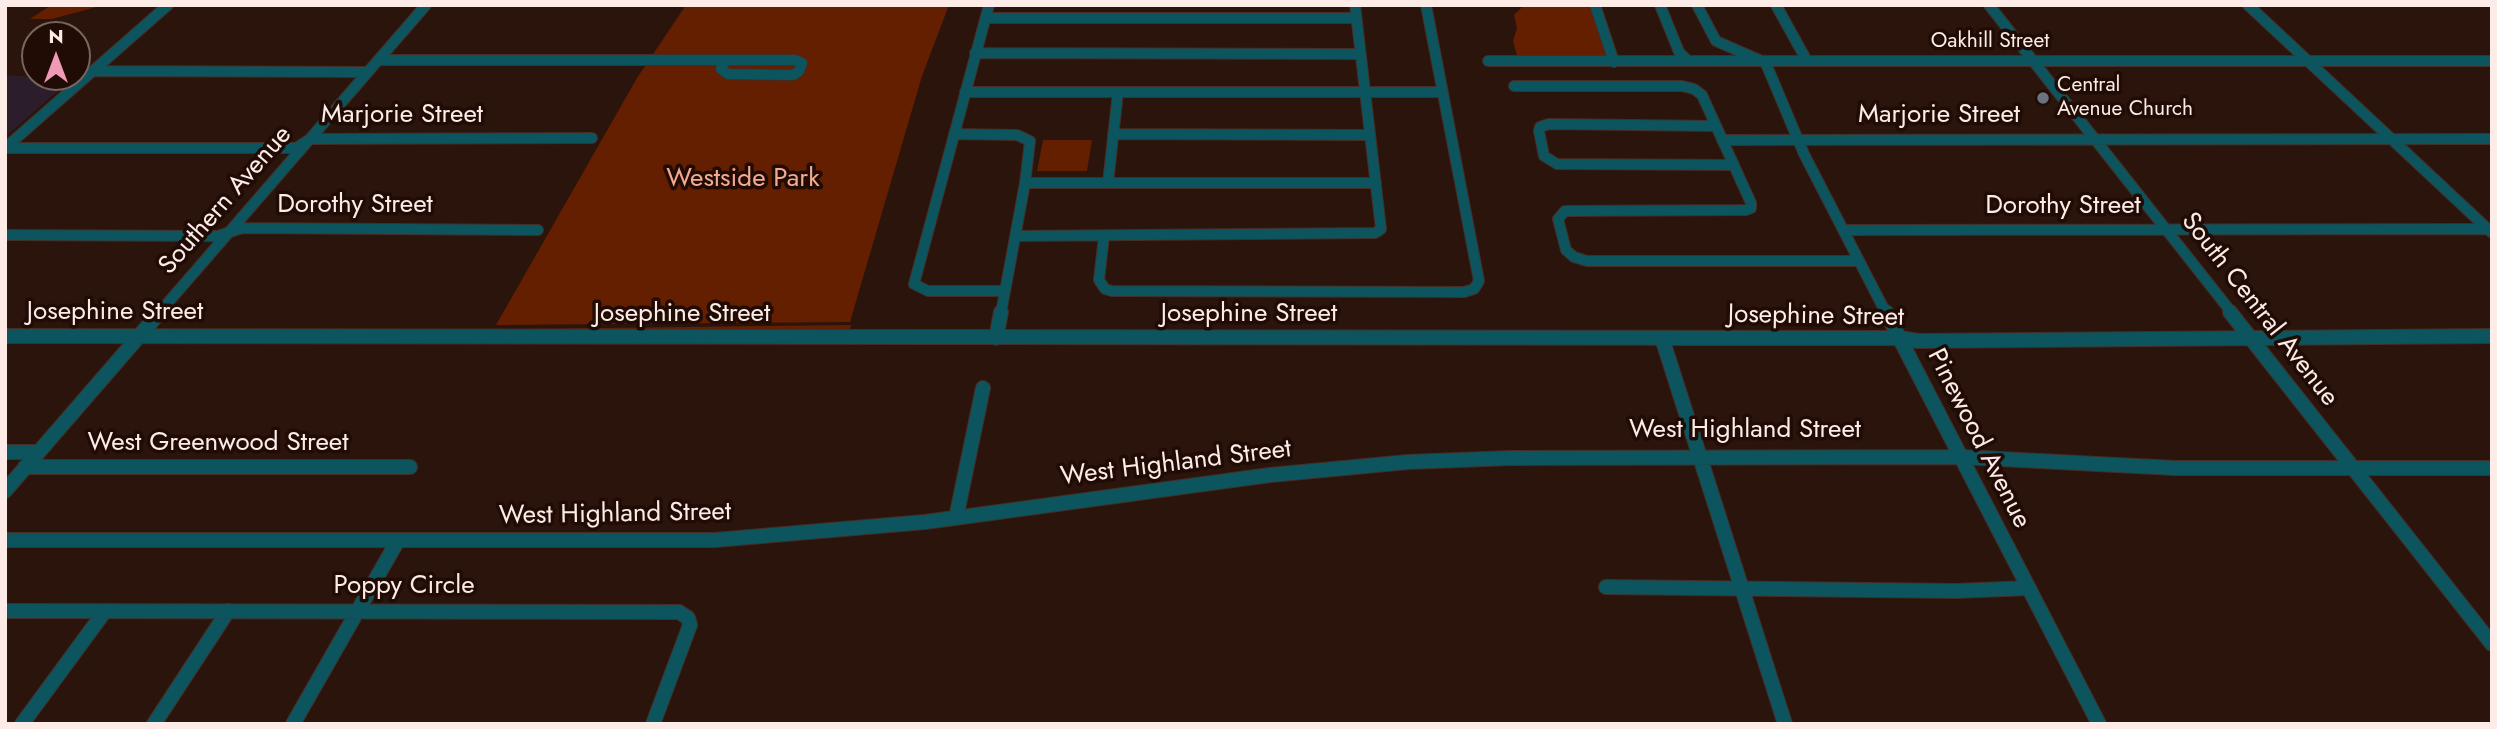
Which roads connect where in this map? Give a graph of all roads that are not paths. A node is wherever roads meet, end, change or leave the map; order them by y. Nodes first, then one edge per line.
1 (168, 5) edge
2 (426, 5) edge
3 (989, 5) edge
4 (1355, 5) edge
5 (1426, 5) edge
6 (1595, 5) edge
7 (1660, 5) edge
8 (1697, 5) edge
9 (1776, 5) edge
10 (1989, 5) edge
11 (2248, 5) edge
12 (986, 18) junction
13 (1356, 18) junction
14 (975, 53) junction
15 (1360, 54) junction
16 (378, 60) junction
17 (724, 61) junction
18 (1488, 61) dead end
19 (1688, 61) junction
20 (1807, 61) junction
21 (2492, 61) edge
22 (1614, 62) junction
23 (1764, 62) junction
24 (2034, 62) junction
25 (2309, 62) junction
26 (93, 71) junction
27 (368, 72) junction
28 (1514, 86) dead end
29 (965, 92) junction
30 (1118, 92) junction
31 (1365, 92) junction
32 (1442, 92) junction
33 (1715, 126) junction
34 (1113, 134) junction
35 (954, 135) junction
36 (1370, 135) junction
37 (592, 138) dead end
38 (310, 139) junction
39 (1722, 139) junction
40 (1797, 139) junction
41 (2095, 139) junction
42 (2392, 139) junction
43 (2492, 139) edge
44 (5, 148) edge
45 (1734, 166) junction
46 (1025, 183) junction
47 (1108, 183) junction
48 (1376, 183) junction
49 (538, 230) dead end
50 (1844, 230) junction
51 (2167, 230) junction
52 (2491, 231) edge
53 (230, 232) junction
54 (5, 235) edge
55 (1015, 236) junction
56 (1104, 236) junction
57 (1859, 261) junction
58 (1004, 291) junction
59 (5, 336) edge
60 (139, 336) junction
61 (2492, 336) edge
62 (2252, 337) junction
63 (996, 338) junction
64 (1662, 338) junction
65 (1900, 338) junction
66 (983, 388) dead end
67 (5, 452) edge
68 (38, 452) junction
69 (1701, 457) junction
70 (1962, 457) junction
71 (26, 467) junction
72 (410, 467) dead end
73 (2355, 468) junction
74 (2492, 468) edge
75 (5, 491) edge
76 (956, 518) junction
77 (5, 540) edge
78 (397, 542) junction
79 (1606, 587) dead end
80 (1741, 587) junction
81 (2029, 588) junction
82 (5, 611) edge
83 (105, 611) junction
84 (228, 611) junction
85 (357, 612) junction
86 (2492, 644) edge
87 (22, 724) edge
88 (153, 724) edge
89 (293, 724) edge
90 (653, 724) edge
91 (1785, 724) edge
92 (2099, 724) edge

1 - 26 street
2 - 16 street, Southern Avenue
3 - 12 street
4 - 13 street
5 - 32 street
6 - 22 street
7 - 19 street
8 - 23 street
9 - 20 street
10 - 24 street, South Central Avenue
11 - 25 street
12 - 13 street
12 - 14 street
13 - 15 street
14 - 15 street
14 - 29 street
15 - 31 street
16 - 17 street
16 - 27 street, Southern Avenue
17 - 17 street
18 - 22 street, Oakhill Street
19 - 22 street, Oakhill Street
19 - 23 street, Oakhill Street
20 - 23 street, Oakhill Street
20 - 24 street, Oakhill Street
21 - 25 street, Oakhill Street
23 - 40 street, Pinewood Avenue
24 - 25 street, Oakhill Street
24 - 41 street, South Central Avenue
25 - 42 street
26 - 27 street
26 - 44 street
27 - 38 street, Southern Avenue
28 - 33 street
29 - 30 street
29 - 35 street
30 - 31 street
30 - 34 street
31 - 32 street
31 - 36 street
32 - 56 street
33 - 39 street
33 - 45 street
34 - 36 street
34 - 47 street
35 - 46 street
35 - 58 street
36 - 48 street
37 - 38 street, Marjorie Street
38 - 44 street, Marjorie Street
38 - 53 street, Southern Avenue
39 - 40 street, Marjorie Street
39 - 45 street
40 - 41 street, Marjorie Street
40 - 50 street, Pinewood Avenue
41 - 42 street, Marjorie Street
41 - 51 street, South Central Avenue
42 - 43 street, Marjorie Street
42 - 52 street
45 - 57 street
46 - 47 street
46 - 55 street
47 - 48 street
48 - 56 street
49 - 53 street, Dorothy Street
50 - 51 street, Dorothy Street
50 - 57 street, Pinewood Avenue
51 - 52 street, Dorothy Street
51 - 62 street, South Central Avenue
53 - 54 street, Dorothy Street
53 - 60 street, Southern Avenue
55 - 56 street
55 - 58 street
57 - 65 street, Pinewood Avenue
58 - 63 street
59 - 60 street, Josephine Street
60 - 63 street, Josephine Street
60 - 68 street, Southern Avenue
61 - 62 street, Josephine Street
62 - 65 street, Josephine Street
62 - 73 street, South Central Avenue
63 - 64 street, Josephine Street
64 - 65 street, Josephine Street
64 - 69 street
65 - 70 street, Pinewood Avenue
66 - 76 street
67 - 68 street
68 - 71 street, Southern Avenue
69 - 70 street, West Highland Street
69 - 76 street, West Highland Street
69 - 80 street
70 - 73 street, West Highland Street
70 - 81 street, Pinewood Avenue
71 - 72 street, West Greenwood Street
71 - 75 street, Southern Avenue
73 - 74 street
73 - 86 street, South Central Avenue
76 - 78 street, West Highland Street
77 - 78 street, West Highland Street
78 - 85 street
79 - 80 street
80 - 81 street
80 - 91 street
81 - 92 street, Pinewood Avenue
82 - 83 street, Poppy Circle
83 - 84 street, Poppy Circle
83 - 87 street
84 - 85 street, Poppy Circle
84 - 88 street
85 - 89 street
85 - 90 street, Poppy Circle

